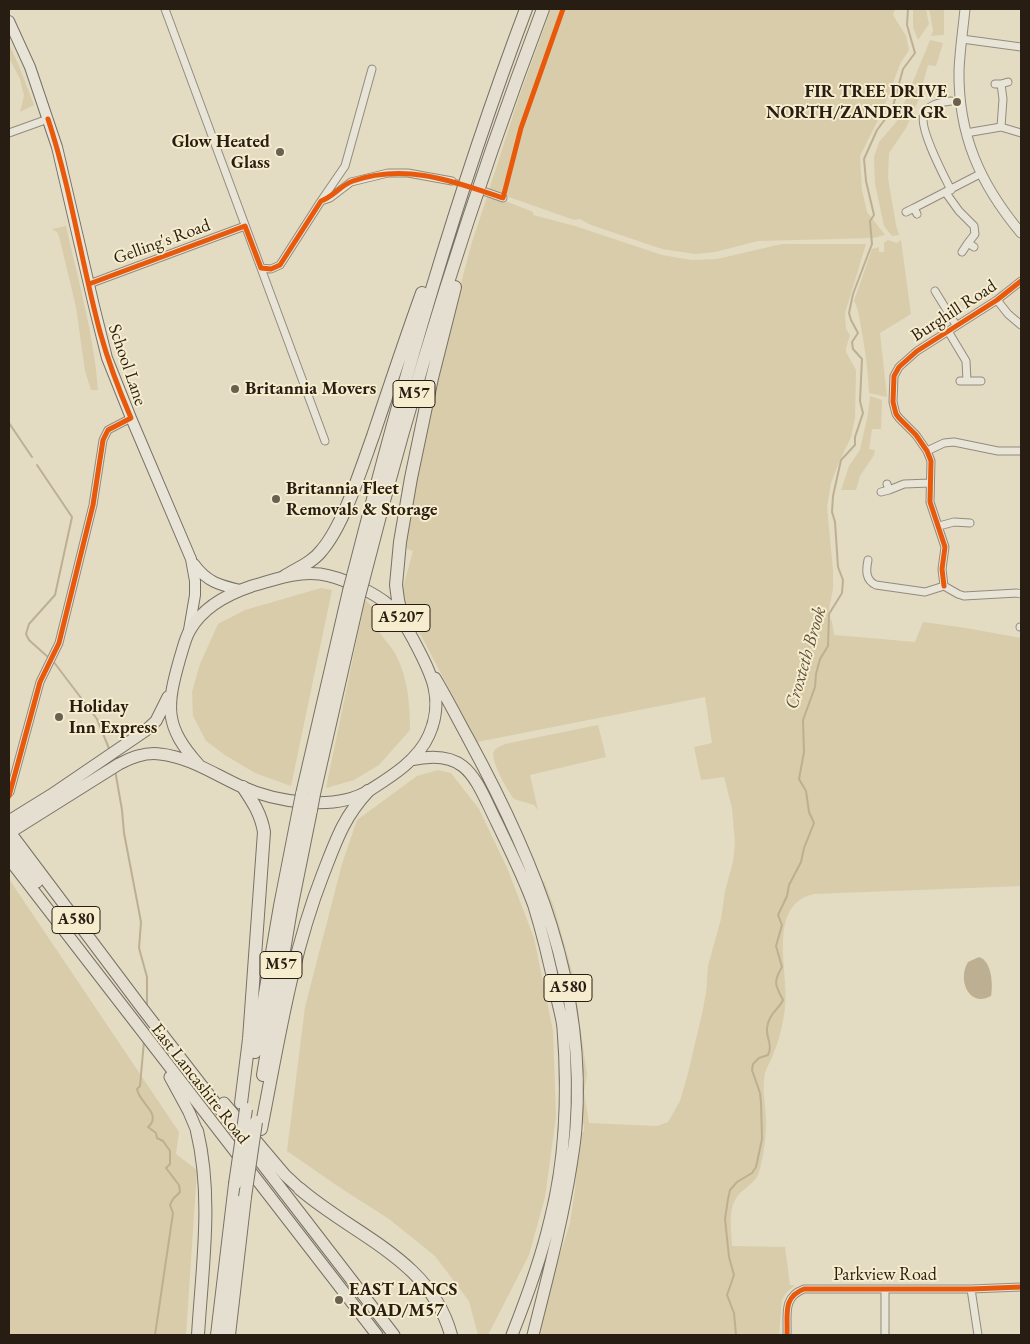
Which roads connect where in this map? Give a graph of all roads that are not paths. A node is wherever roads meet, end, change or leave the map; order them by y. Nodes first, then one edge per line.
1 (165, 9) edge
2 (526, 9) edge
3 (543, 9) edge
4 (965, 9) edge
5 (9, 21) edge
6 (962, 39) junction
7 (1021, 46) edge
8 (372, 70) dead end
9 (1001, 83) dead end
10 (951, 101) dead end
11 (48, 119) junction
12 (1001, 127) junction
13 (9, 133) edge
14 (966, 133) junction
15 (1021, 133) edge
16 (341, 171) junction
17 (980, 174) junction
18 (452, 181) tunnel mouth
19 (351, 182) junction
20 (948, 191) junction
21 (486, 192) tunnel mouth
22 (503, 198) dead end
23 (320, 201) junction
24 (471, 209) junction
25 (906, 212) dead end
26 (451, 224) junction
27 (245, 226) junction
28 (1021, 233) edge
29 (962, 252) dead end
30 (261, 268) junction
31 (1021, 281) edge
32 (89, 284) junction
33 (934, 291) dead end
34 (997, 300) junction
35 (956, 325) junction
36 (1021, 325) edge
37 (948, 331) junction
38 (981, 382) dead end
39 (131, 418) junction
40 (325, 441) dead end
41 (927, 451) junction
42 (1021, 451) edge
43 (930, 483) junction
44 (885, 488) dead end
45 (971, 523) dead end
46 (939, 526) junction
47 (190, 559) junction
48 (868, 559) dead end
49 (285, 576) junction
50 (358, 578) junction
51 (944, 586) junction
52 (240, 590) junction
53 (1021, 594) edge
54 (403, 622) junction
55 (189, 630) junction
56 (428, 666) junction
57 (171, 690) junction
58 (411, 760) junction
59 (199, 765) junction
60 (243, 787) junction
61 (10, 792) edge
62 (368, 792) junction
63 (305, 809) junction
64 (9, 812) edge
65 (22, 813) junction
66 (9, 829) edge
67 (9, 845) edge
68 (9, 859) edge
69 (129, 1012) junction
70 (146, 1036) junction
71 (170, 1045) junction
72 (244, 1106) junction
73 (258, 1125) junction
74 (197, 1131) joint
75 (300, 1189) joint
76 (1021, 1287) edge
77 (885, 1289) junction
78 (971, 1289) junction
79 (198, 1335) edge
80 (217, 1335) edge
81 (229, 1335) edge
82 (378, 1335) edge
83 (394, 1335) edge
84 (452, 1335) edge
85 (512, 1335) edge
86 (533, 1335) edge
87 (787, 1335) edge
88 (885, 1335) edge
89 (978, 1335) edge

1 - 27 street
2 - 26 highway, M57
3 - 24 highway, M57
4 - 6 street
5 - 11 main road, School Lane
6 - 7 street
6 - 14 street
8 - 16 street
9 - 12 street
10 - 20 street
11 - 13 street
11 - 32 main road, School Lane
12 - 14 street
12 - 15 street
14 - 17 street
16 - 19 street
16 - 23 street
17 - 20 street
17 - 28 street
18 - 19 street
19 - 23 street
20 - 25 street
20 - 29 street
21 - 22 street
23 - 30 street
24 - 50 highway, M57
24 - 54 highway
26 - 49 highway
26 - 50 highway, M57
27 - 30 street
27 - 32 street, Gelling's Road
30 - 40 street
31 - 34 street, Burghill Road
32 - 39 main road, School Lane
33 - 35 street
34 - 35 street, Burghill Road
34 - 36 street
35 - 37 street, Burghill Road
37 - 38 street
37 - 41 street, Burghill Road
39 - 47 main road, School Lane
39 - 61 street, School Lane
41 - 42 street
41 - 43 street, Burghill Road
43 - 44 street
43 - 46 street, Burghill Road
45 - 46 street
46 - 51 street, Burghill Road
47 - 52 main road, School Lane
47 - 55 main road, School Lane
48 - 51 street
49 - 52 highway, A5207
49 - 54 highway, A5207
50 - 63 highway, M57, bridge
51 - 53 street
52 - 55 highway, A5207
54 - 56 highway, A5207
55 - 57 highway, A5207
56 - 58 highway, A5207
56 - 86 highway, A580
57 - 59 highway, A5207
57 - 65 highway, A5207
58 - 62 highway, A5207
58 - 85 highway, A580
59 - 60 highway, A5207
59 - 66 highway, A5207
60 - 62 highway, A5207
60 - 72 highway
62 - 73 highway
63 - 72 highway, M57
63 - 73 highway, M57
64 - 65 highway
65 - 66 highway, A5207
66 - 71 highway, East Lancashire Road / A580
67 - 69 highway
68 - 69 highway, East Lancashire Road / A580
69 - 70 highway, East Lancashire Road / A580
70 - 74 highway
70 - 82 highway, East Lancashire Road / A580
71 - 75 highway
71 - 83 highway, East Lancashire Road / A580
72 - 80 highway, M57, bridge
73 - 81 highway, M57, bridge
74 - 79 highway
75 - 84 highway
76 - 78 street, Parkview Road
77 - 78 street, Parkview Road
77 - 87 street, Parkview Road
77 - 88 street
78 - 89 street

